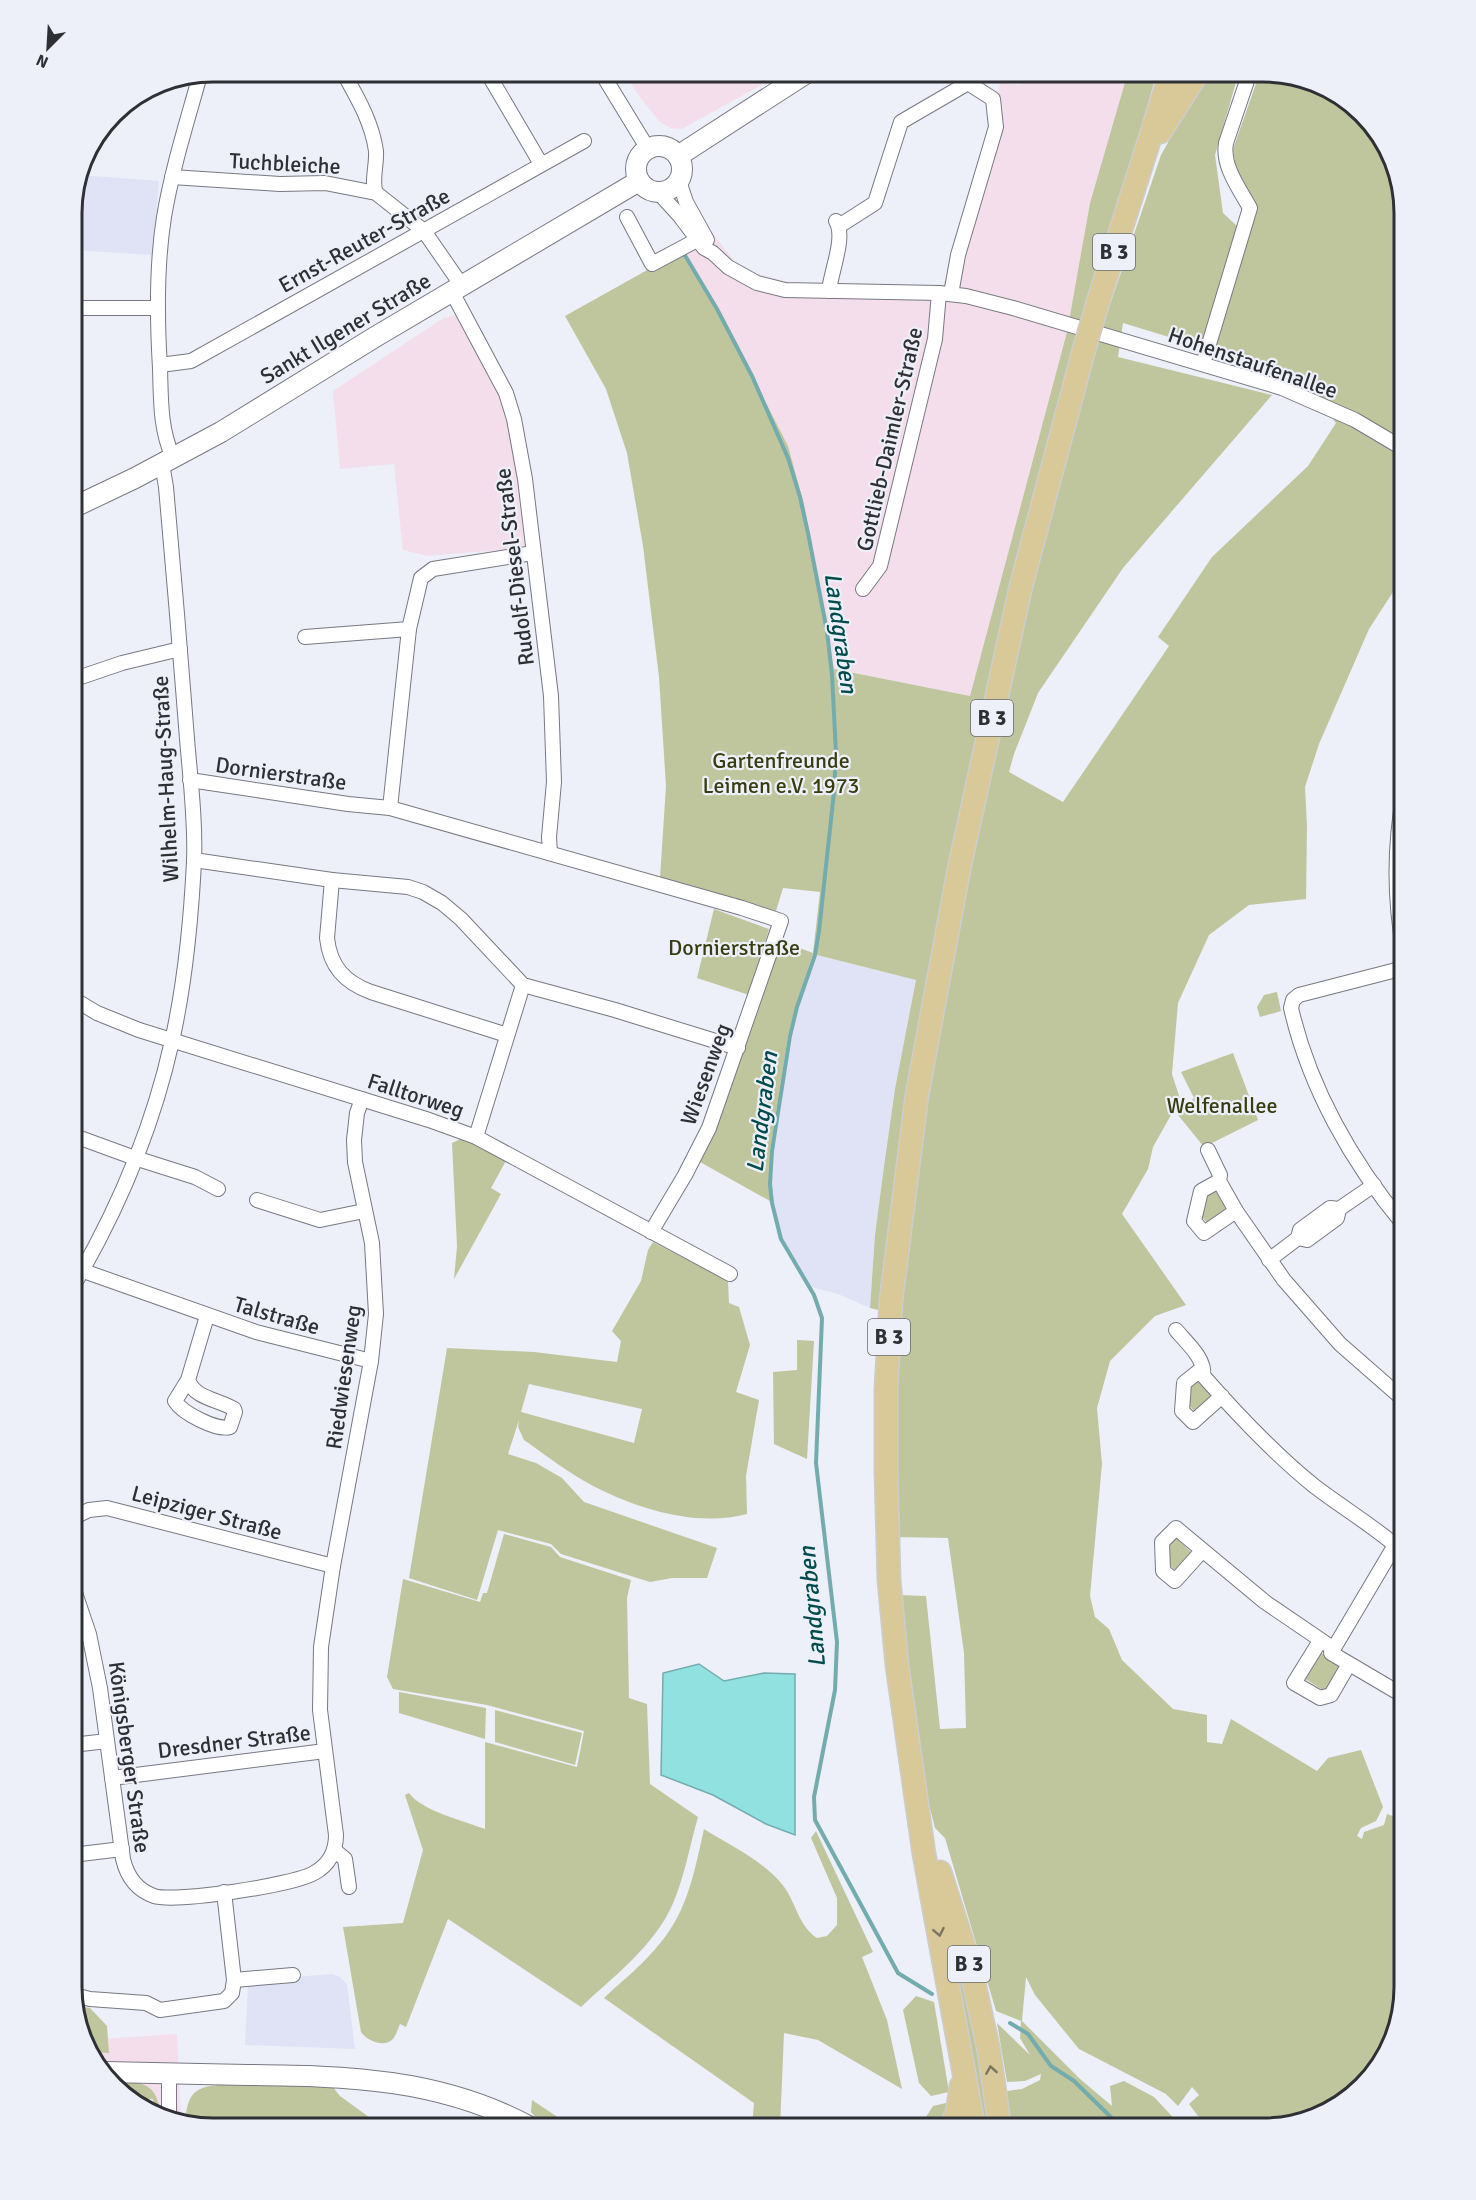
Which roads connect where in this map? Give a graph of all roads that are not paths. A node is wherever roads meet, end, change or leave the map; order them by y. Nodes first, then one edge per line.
1 (348, 83) edge
2 (493, 83) edge
3 (609, 83) edge
4 (791, 83) edge
5 (1167, 83) edge
6 (1191, 83) edge
7 (1246, 83) edge
8 (198, 84) edge
9 (584, 141) dead end
10 (648, 149) junction
11 (678, 156) junction
12 (1142, 161) junction
13 (541, 164) junction
14 (172, 177) junction
15 (639, 181) junction
16 (679, 181) junction
17 (658, 192) junction
18 (376, 193) junction
19 (627, 217) dead end
20 (424, 231) junction
21 (697, 240) junction
22 (712, 253) junction
23 (457, 289) junction
24 (830, 291) junction
25 (945, 294) junction
26 (83, 308) edge
27 (158, 308) junction
28 (1084, 338) junction
29 (1203, 364) junction
30 (160, 365) junction
31 (1394, 443) edge
32 (168, 461) junction
33 (83, 503) edge
34 (533, 552) junction
35 (863, 589) dead end
36 (409, 628) junction
37 (305, 637) dead end
38 (180, 649) junction
39 (83, 676) edge
40 (195, 781) junction
41 (390, 808) junction
42 (550, 853) junction
43 (194, 860) junction
44 (332, 880) junction
45 (781, 921) joint
46 (1394, 971) edge
47 (523, 985) junction
48 (83, 1004) edge
49 (507, 1035) junction
50 (172, 1041) junction
51 (738, 1048) junction
52 (362, 1100) junction
53 (476, 1137) junction
54 (82, 1139) edge
55 (1208, 1150) dead end
56 (135, 1158) junction
57 (1219, 1181) junction
58 (1374, 1185) junction
59 (218, 1189) dead end
60 (257, 1200) dead end
61 (364, 1211) junction
62 (1236, 1211) junction
63 (1394, 1212) edge
64 (651, 1232) junction
65 (1269, 1260) junction
66 (82, 1261) edge
67 (82, 1271) edge
68 (730, 1274) dead end
69 (207, 1316) junction
70 (1176, 1330) dead end
71 (370, 1361) junction
72 (1203, 1375) junction
73 (188, 1380) dead end
74 (1394, 1392) edge
75 (1222, 1396) junction
76 (82, 1513) edge
77 (1394, 1538) edge
78 (1202, 1551) dead end
79 (1394, 1552) edge
80 (333, 1566) junction
81 (82, 1617) edge
82 (1320, 1641) junction
83 (1334, 1649) junction
84 (1349, 1664) junction
85 (1394, 1690) edge
86 (107, 1740) junction
87 (82, 1744) edge
88 (326, 1751) junction
89 (112, 1778) junction
90 (918, 1805) junction
91 (122, 1849) junction
92 (334, 1850) junction
93 (82, 1854) edge
94 (349, 1887) dead end
95 (224, 1892) junction
96 (293, 1975) dead end
97 (234, 1980) junction
98 (83, 1997) edge
99 (964, 2063) junction
100 (115, 2072) edge
101 (169, 2073) junction
102 (169, 2110) edge
103 (508, 2117) edge
104 (954, 2118) edge
105 (972, 2118) edge
106 (999, 2118) edge

1 - 18 street
2 - 13 street
3 - 10 street
4 - 11 street
5 - 12 main road, B 3
6 - 12 main road
7 - 29 street
8 - 14 street, Wilhelm-Haug-Straße
9 - 13 street, Ernst-Reuter-Straße
10 - 11 street
10 - 15 street
11 - 16 street
12 - 28 main road, B 3, bridge
13 - 20 street, Ernst-Reuter-Straße
14 - 18 street, Tuchbleiche
14 - 27 street, Wilhelm-Haug-Straße
15 - 17 street
15 - 23 street, Sankt Ilgener Straße
16 - 17 street
16 - 22 street
17 - 21 street, Hohenstaufenallee
18 - 20 street, Tuchbleiche
19 - 21 street
20 - 23 street, Tuchbleiche
20 - 30 street, Ernst-Reuter-Straße
21 - 22 street, Hohenstaufenallee
22 - 24 street, Hohenstaufenallee
23 - 32 street, Sankt Ilgener Straße
23 - 34 street, Rudolf-Diesel-Straße
24 - 25 street, Hohenstaufenallee
24 - 25 street, Gottlieb-Daimler-Straße
25 - 28 street, Hohenstaufenallee
25 - 35 street, Gottlieb-Daimler-Straße
26 - 27 street
27 - 30 street, Wilhelm-Haug-Straße
28 - 29 street, Hohenstaufenallee
28 - 90 main road, B 3
29 - 31 street, Hohenstaufenallee
30 - 32 street, Wilhelm-Haug-Straße
32 - 33 street, Sankt Ilgener Straße
32 - 38 street, Wilhelm-Haug-Straße
34 - 36 street
34 - 42 street, Rudolf-Diesel-Straße
36 - 37 street
36 - 41 street
38 - 39 street
38 - 40 street, Wilhelm-Haug-Straße
40 - 41 street, Dornierstraße
40 - 43 street, Wilhelm-Haug-Straße
41 - 42 street, Dornierstraße
42 - 45 street, Dornierstraße
43 - 44 street
43 - 50 street, Wilhelm-Haug-Straße
44 - 47 street
44 - 49 street
45 - 51 street, Wiesenweg
46 - 58 street
47 - 49 street
47 - 51 street
48 - 50 street, Falltorweg
49 - 53 street
50 - 52 street, Falltorweg
50 - 56 street, Wilhelm-Haug-Straße
51 - 64 street, Wiesenweg
52 - 53 street, Falltorweg
52 - 61 street, Riedwiesenweg
53 - 64 street, Falltorweg
54 - 56 street
55 - 57 street
56 - 59 street
56 - 66 street, Wilhelm-Haug-Straße
57 - 62 street
57 - 62 street
58 - 63 street
58 - 65 street
60 - 61 street
61 - 71 street, Riedwiesenweg
62 - 65 street
64 - 68 street, Falltorweg
65 - 74 street
67 - 69 street, Talstraße
69 - 71 street, Talstraße
69 - 73 street, Talstraße
70 - 72 street
71 - 80 street, Riedwiesenweg
72 - 75 street
72 - 75 street
75 - 77 street
76 - 80 street, Leipziger Straße
78 - 82 street
79 - 83 street
80 - 88 street
81 - 86 street, Königsberger Straße
82 - 83 street
82 - 84 street
83 - 84 street
84 - 85 street
86 - 87 street
86 - 89 street, Königsberger Straße
88 - 89 street, Dresdner Straße
88 - 92 street
89 - 91 street, Königsberger Straße
90 -> 99 main road, B 3
106 -> 90 main road, B 3
91 - 93 street
91 - 95 street, Königsberger Straße
92 - 94 street
92 - 95 street, Königsberger Straße
95 - 97 street
96 - 97 street
97 - 98 street
99 - 104 main road
99 - 105 main road, B 3
100 - 101 street
101 - 102 street
101 - 103 street

